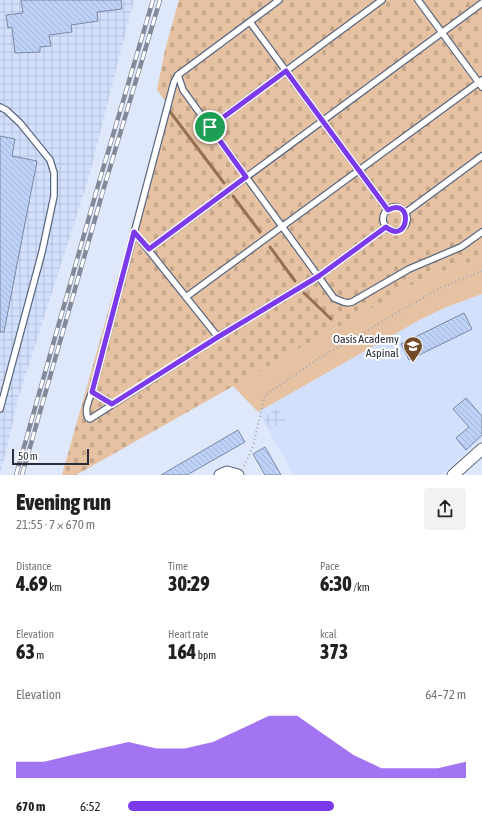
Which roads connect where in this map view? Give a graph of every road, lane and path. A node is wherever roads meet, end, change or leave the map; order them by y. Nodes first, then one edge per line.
1 (279, 0) edge
2 (382, 0) edge
3 (418, 0) edge
4 (482, 3) edge
5 (250, 22) junction
6 (442, 33) junction
7 (286, 71) junction
8 (178, 75) junction
9 (481, 83) edge
10 (0, 107) edge
11 (323, 121) junction
12 (210, 127) junction
13 (482, 156) edge
14 (359, 171) junction
15 (246, 177) junction
16 (388, 210) junction
17 (405, 213) junction
18 (282, 226) junction
19 (386, 227) junction
20 (134, 232) junction
21 (482, 232) edge
22 (149, 249) junction
23 (482, 271) edge
24 (319, 276) junction
25 (186, 297) junction
26 (218, 337) junction
27 (92, 392) junction
28 (112, 404) junction
29 (0, 409) edge
30 (480, 454) edge
31 (240, 471) edge
32 (220, 475) edge
33 (454, 475) edge

1 - 5 lane
2 - 7 lane
3 - 6 lane
4 - 6 lane
5 - 7 lane
5 - 8 lane
6 - 9 lane
6 - 11 lane
7 - 11 lane
7 - 12 lane
8 - 12 lane
8 - 20 lane
9 - 14 lane
10 - 29 lane
11 - 14 lane
11 - 15 lane
12 - 15 lane
13 - 17 lane
14 - 16 lane
14 - 18 lane
15 - 18 lane
15 - 22 lane
16 - 17 lane
16 - 19 lane
17 - 19 lane
18 - 24 lane
18 - 25 lane
19 - 24 lane
20 - 22 lane
20 - 27 lane
21 - 24 lane
22 - 25 lane
23 - 31 path
24 - 26 lane
25 - 26 lane
26 - 28 lane
27 - 28 lane
27 - 28 lane
30 - 33 street
31 - 32 street

